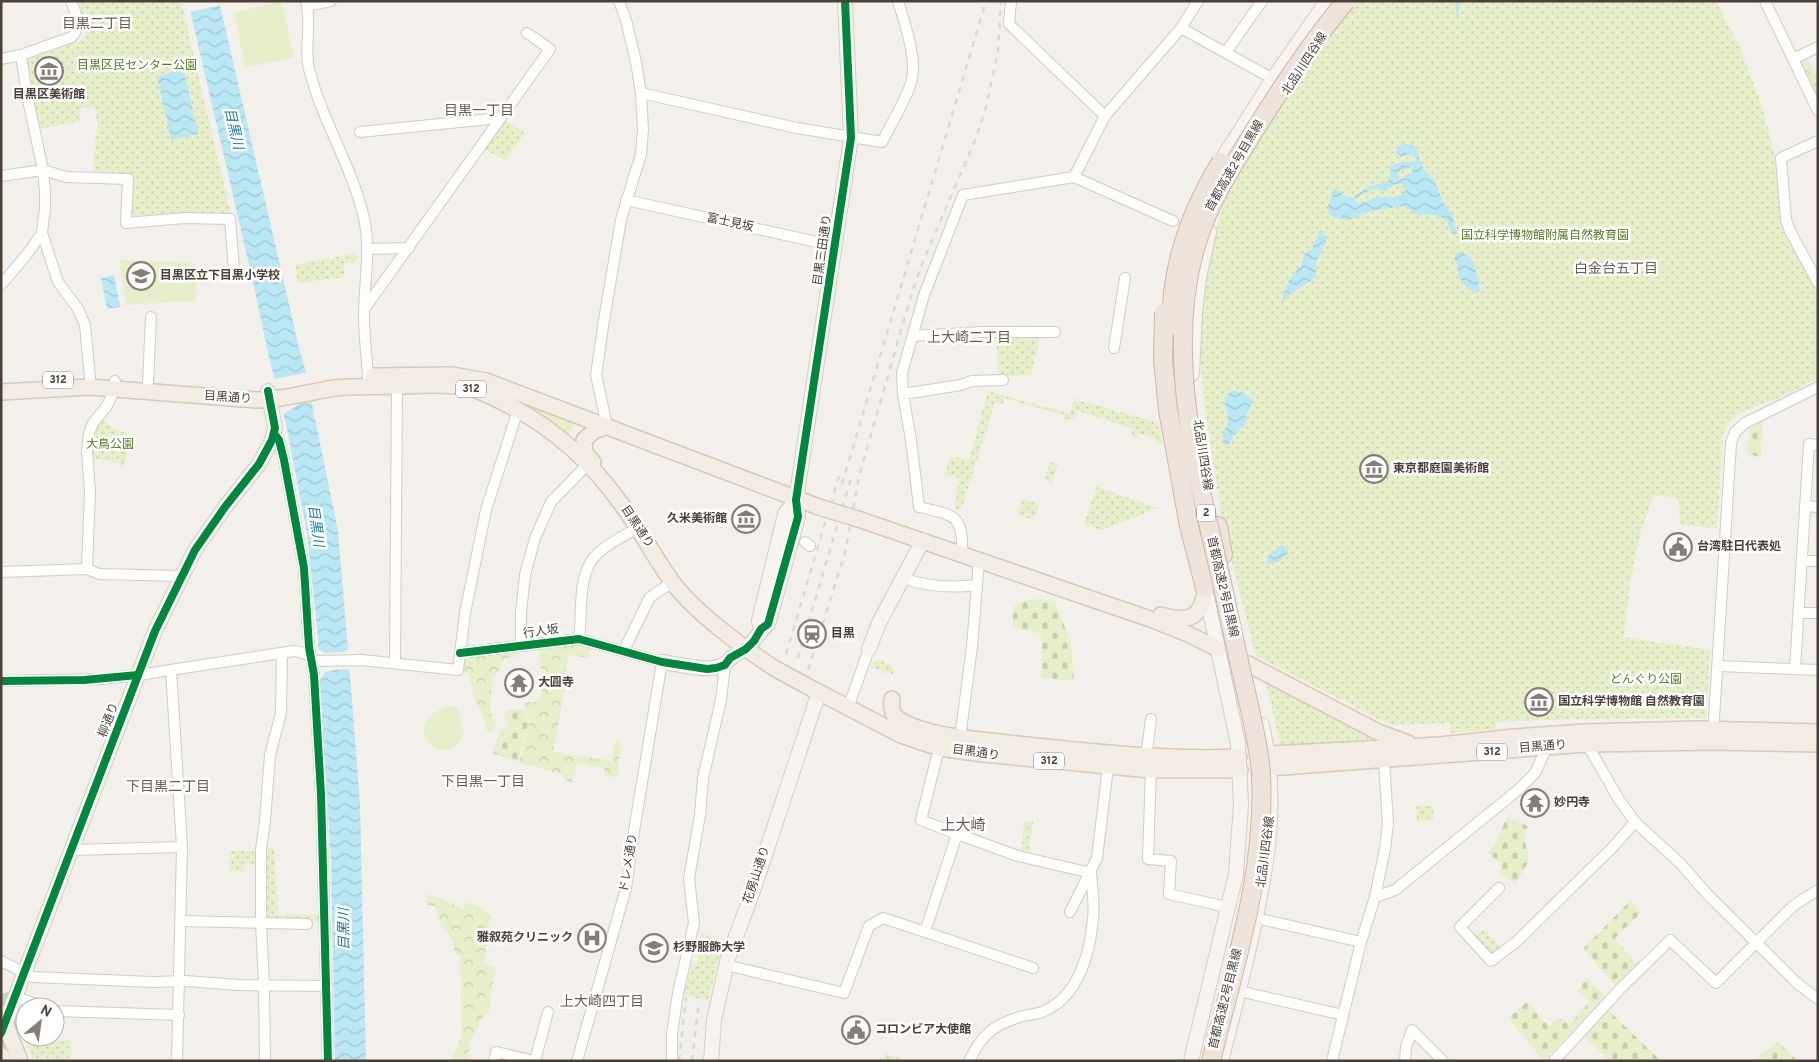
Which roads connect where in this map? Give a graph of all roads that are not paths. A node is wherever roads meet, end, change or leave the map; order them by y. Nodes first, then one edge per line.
1 (71, 1) edge
2 (331, 1) edge
3 (619, 1) edge
4 (845, 1) edge
5 (898, 1) edge
6 (1011, 1) edge
7 (1198, 1) edge
8 (1262, 1) edge
9 (1327, 1) edge
10 (1331, 1) edge
11 (1346, 1) edge
12 (1353, 1) edge
13 (1765, 1) edge
14 (306, 3) edge
15 (1181, 28) junction
16 (527, 33) dead end
17 (1818, 47) edge
18 (1226, 52) junction
19 (21, 55) junction
20 (1, 59) edge
21 (1793, 59) junction
22 (1273, 79) junction
23 (641, 93) junction
24 (1818, 111) edge
25 (1106, 116) junction
26 (500, 118) junction
27 (360, 132) dead end
28 (851, 138) junction
29 (1818, 141) edge
30 (42, 170) junction
31 (1, 176) edge
32 (1074, 176) junction
33 (626, 200) junction
34 (1199, 219) junction
35 (1173, 222) dead end
36 (42, 233) junction
37 (835, 246) junction
38 (409, 248) junction
39 (368, 250) junction
40 (234, 269) dead end
41 (1125, 278) dead end
42 (1818, 283) edge
43 (1, 285) edge
44 (364, 308) junction
45 (151, 317) dead end
46 (1055, 332) dead end
47 (913, 336) junction
48 (1114, 348) dead end
49 (368, 377) junction
50 (90, 378) junction
51 (1003, 380) dead end
52 (397, 381) junction
53 (148, 383) junction
54 (114, 385) junction
55 (1818, 387) edge
56 (312, 388) junction
57 (4, 389) edge
58 (903, 394) junction
59 (273, 395) junction
60 (518, 410) junction
61 (607, 426) junction
62 (275, 435) junction
63 (1818, 445) edge
64 (587, 465) junction
65 (600, 478) junction
66 (796, 500) junction
67 (1805, 506) junction
68 (1818, 507) edge
69 (638, 528) junction
70 (923, 540) junction
71 (962, 554) junction
72 (979, 560) junction
73 (1802, 561) junction
74 (1818, 561) edge
75 (87, 569) junction
76 (1, 572) edge
77 (1225, 572) junction
78 (181, 576) junction
79 (903, 578) junction
80 (673, 582) junction
81 (977, 585) junction
82 (1205, 588) junction
83 (1096, 600) junction
84 (1799, 613) junction
85 (1818, 613) edge
86 (579, 639) junction
87 (521, 646) junction
88 (746, 648) junction
89 (869, 649) joint
90 (1218, 649) junction
91 (624, 650) junction
92 (282, 653) junction
93 (460, 653) junction
94 (314, 659) junction
95 (662, 662) junction
96 (395, 663) junction
97 (725, 664) junction
98 (1248, 664) junction
99 (1718, 666) junction
100 (1795, 669) junction
101 (171, 670) junction
102 (1818, 670) edge
103 (138, 675) junction
104 (1, 681) edge
105 (813, 689) junction
106 (892, 699) dead end
107 (848, 708) junction
108 (1151, 719) dead end
109 (1818, 732) edge
110 (1714, 736) junction
111 (960, 738) junction
112 (1440, 744) junction
113 (1587, 744) junction
114 (1818, 744) edge
115 (1547, 747) junction
116 (939, 748) junction
117 (1384, 760) junction
118 (1269, 761) junction
119 (1240, 763) junction
120 (1149, 764) junction
121 (1108, 767) junction
122 (1635, 822) junction
123 (957, 834) junction
124 (182, 847) junction
125 (72, 850) junction
126 (1091, 873) junction
127 (1499, 888) dead end
128 (1818, 890) edge
129 (1375, 896) junction
130 (1227, 907) junction
131 (1070, 912) dead end
132 (1256, 918) junction
133 (181, 921) junction
134 (261, 923) junction
135 (307, 924) dead end
136 (925, 932) junction
137 (1361, 942) junction
138 (1756, 942) junction
139 (1, 961) edge
140 (726, 965) junction
141 (1033, 968) dead end
142 (24, 973) junction
143 (180, 981) junction
144 (264, 985) junction
145 (326, 986) junction
146 (1238, 990) junction
147 (15, 997) joint
148 (1818, 1000) edge
149 (65, 1010) edge
150 (548, 1012) dead end
151 (179, 1014) junction
152 (1343, 1015) junction
153 (2, 1023) edge
154 (1, 1055) edge
155 (4, 1061) edge
156 (20, 1061) edge
157 (177, 1061) edge
158 (265, 1061) edge
159 (328, 1061) edge
160 (494, 1061) edge
161 (535, 1061) edge
162 (577, 1061) edge
163 (672, 1061) edge
164 (711, 1061) edge
165 (969, 1061) edge
166 (1192, 1061) edge
167 (1201, 1061) edge
168 (1211, 1061) edge
169 (1221, 1061) edge
170 (1332, 1061) edge
171 (1405, 1061) edge
172 (1443, 1061) edge
173 (1554, 1061) edge

1 - 19 street
2 - 14 street
3 - 23 street
4 - 28 main road, 目黒三田通り
5 - 28 street
6 - 25 street
7 - 15 street
8 - 18 street
9 - 22 main road, 北品川四谷線
10 - 34 highway, 首都高速2号目黒線 / 2, bridge
11 - 34 highway, 首都高速2号目黒線 / 2, bridge
12 - 77 main road, 北品川四谷線
13 - 21 street
14 - 39 street
15 - 18 street
15 - 25 street
16 - 26 street
17 - 21 street
18 - 22 street
19 - 20 street
19 - 30 street
21 - 24 street
22 - 82 main road, 北品川四谷線
23 - 28 street
23 - 33 street
25 - 32 street
26 - 27 street
26 - 38 street
28 - 37 main road, 目黒三田通り
29 - 42 street
30 - 31 street
30 - 36 street
30 - 40 street
32 - 35 street
32 - 47 street
33 - 37 street, 富士見坂
33 - 61 street
34 - 77 highway, bridge
34 - 82 highway, bridge
34 - 167 highway, 首都高速2号目黒線 / 2, bridge
34 - 168 highway, 首都高速2号目黒線 / 2, bridge
36 - 43 street
36 - 50 street
37 - 66 main road, 目黒三田通り
38 - 39 street
38 - 44 street
39 - 44 street
41 - 48 street
44 - 49 street
45 - 53 street
46 - 47 street
47 - 58 street
49 - 52 main road, 目黒通り / 312
49 - 56 main road, 目黒通り / 312
50 - 54 main road, 目黒通り / 312
50 - 57 main road, 目黒通り / 312
51 - 58 street
52 - 56 main road, 目黒通り / 312
52 - 60 main road, 目黒通り / 312
52 - 61 main road, 目黒通り / 312
52 - 96 street
53 - 54 main road, 目黒通り / 312
53 - 59 main road, 目黒通り / 312
54 - 57 main road, 目黒通り / 312
54 - 59 main road, 目黒通り / 312
54 - 75 street
55 - 99 street
56 - 59 main road, 目黒通り / 312
58 - 71 street
59 - 62 main road
60 - 64 main road, 目黒通り / 312
60 - 93 street
61 - 65 main road
61 - 66 main road, 目黒通り / 312
62 - 78 main road, 柳通り
62 - 94 street
63 - 67 street
64 - 65 main road, 目黒通り / 312
64 - 87 street
65 - 69 main road, 目黒通り / 312
66 - 70 main road, 目黒通り / 312, bridge
66 - 88 main road
67 - 68 street
67 - 73 street
69 - 80 main road, 目黒通り / 312
69 - 86 street
70 - 71 main road, 目黒通り / 312
70 - 79 main road
71 - 72 main road, 目黒通り / 312
72 - 81 street
72 - 83 main road, 目黒通り / 312
73 - 74 street
73 - 84 street
75 - 76 street
75 - 78 street
77 - 98 main road, 北品川四谷線
78 - 103 main road, 柳通り
79 - 81 street
79 - 89 main road
80 - 88 main road, 目黒通り / 312
80 - 91 street
81 - 111 street
82 - 83 main road
82 - 90 main road, 北品川四谷線
83 - 90 main road, 目黒通り / 312
84 - 85 street
84 - 100 street
86 - 87 street, 行人坂
86 - 91 street, 行人坂
87 - 93 street, 行人坂
88 - 97 main road
88 - 105 main road, 目黒通り / 312, bridge
89 - 107 street
90 - 119 main road, 北品川四谷線
91 - 95 street, 行人坂
92 - 94 street
92 - 101 street
92 - 134 street
93 - 96 street
94 - 96 street
94 - 145 street
95 - 97 main road
95 - 162 street, ドレメ通り
97 - 163 street
98 - 112 main road, 目黒通り / 312
98 - 118 main road, 北品川四谷線
99 - 100 street
99 - 110 street
100 - 102 street
101 - 103 street
101 - 124 street
103 - 104 street
103 - 125 main road, 柳通り
105 - 107 main road, 目黒通り / 312
105 - 140 main road, 花房山通り
106 - 111 main road, 目黒通り / 312
107 - 116 main road, 目黒通り / 312
108 - 120 street
109 - 110 main road, 目黒通り / 312
110 - 112 main road, 目黒通り / 312
110 - 113 main road, 目黒通り / 312
110 - 114 main road, 目黒通り / 312
111 - 120 main road, 目黒通り / 312
112 - 118 main road, 目黒通り / 312
113 - 115 main road, 目黒通り / 312
113 - 122 street
115 - 117 main road, 目黒通り / 312
115 - 129 street
116 - 121 main road, 目黒通り / 312
116 - 123 street
117 - 118 main road, 目黒通り / 312
117 - 129 street
118 - 132 main road, 北品川四谷線
119 - 120 main road, 目黒通り / 312
119 - 130 main road, 北品川四谷線
120 - 121 main road, 目黒通り / 312
120 - 130 street
121 - 126 street
122 - 127 street
122 - 138 street
123 - 126 street
123 - 136 street
124 - 125 street
124 - 133 street
125 - 142 main road, 柳通り
126 - 131 street
126 - 165 street
128 - 138 street
129 - 137 street
130 - 166 main road, 北品川四谷線
132 - 137 street
132 - 146 main road, 北品川四谷線
133 - 134 street
133 - 143 street
134 - 135 street
134 - 144 street
136 - 140 street
136 - 141 street
137 - 152 street
138 - 148 street
138 - 173 street
139 - 142 street
140 - 164 main road, 花房山通り
142 - 143 street
142 - 147 main road, 柳通り
143 - 144 street
143 - 151 street
144 - 145 street
144 - 158 street
145 - 159 street
146 - 152 street
146 - 169 main road, 北品川四谷線
147 - 153 main road, 柳通り
149 - 151 street
150 - 161 street
151 - 157 street
152 - 170 street
153 - 156 main road
154 - 155 main road
160 - 161 street
171 - 172 street

